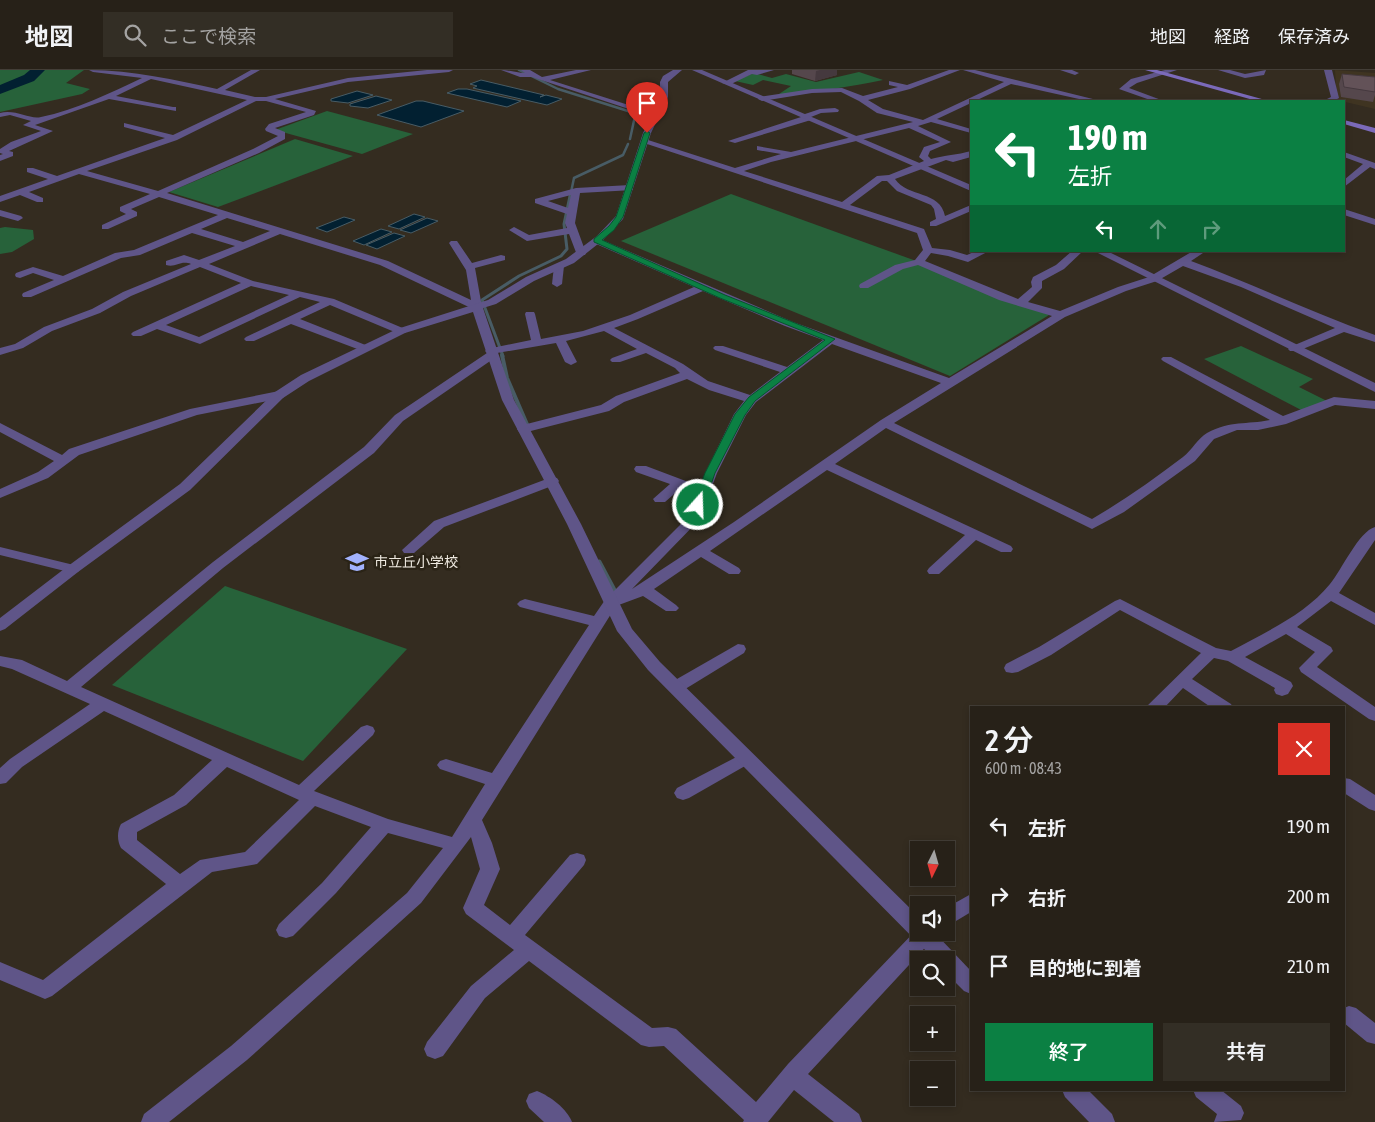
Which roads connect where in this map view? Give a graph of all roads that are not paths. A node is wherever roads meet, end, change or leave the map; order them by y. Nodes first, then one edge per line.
1 (93, 70) edge
2 (164, 70) edge
3 (256, 70) edge
4 (448, 70) edge
5 (505, 70) edge
6 (525, 70) edge
7 (587, 70) edge
8 (678, 70) edge
9 (699, 70) edge
10 (770, 70) edge
11 (956, 70) edge
12 (967, 70) edge
13 (1064, 70) edge
14 (1149, 70) edge
15 (1173, 70) edge
16 (1222, 70) edge
17 (1262, 70) edge
18 (1328, 70) edge
19 (390, 72) edge
20 (1076, 73) dead end
21 (1160, 73) junction
22 (150, 77) junction
23 (536, 77) junction
24 (1010, 82) junction
25 (726, 83) junction
26 (892, 83) dead end
27 (907, 86) junction
28 (220, 90) junction
29 (1143, 96) junction
30 (108, 98) junction
31 (255, 99) junction
32 (266, 99) junction
33 (762, 99) junction
34 (862, 99) junction
35 (972, 100) edge
36 (1092, 100) edge
37 (1130, 100) edge
38 (1157, 100) edge
39 (1260, 100) edge
40 (1330, 100) edge
41 (970, 101) edge
42 (172, 109) dead end
43 (835, 110) dead end
44 (0, 115) edge
45 (656, 115) junction
46 (806, 118) junction
47 (40, 121) junction
48 (928, 121) junction
49 (1345, 122) edge
50 (127, 125) dead end
51 (911, 126) junction
52 (970, 131) edge
53 (1375, 131) edge
54 (876, 134) junction
55 (174, 138) junction
56 (856, 138) junction
57 (888, 139) dead end
58 (644, 142) junction
59 (732, 142) dead end
60 (760, 148) dead end
61 (794, 154) junction
62 (970, 154) edge
63 (1345, 154) edge
64 (0, 158) edge
65 (930, 162) junction
66 (1372, 165) edge
67 (919, 166) junction
68 (30, 170) dead end
69 (735, 171) junction
70 (80, 172) junction
71 (890, 178) junction
72 (57, 179) junction
73 (1345, 183) edge
74 (630, 188) junction
75 (970, 188) edge
76 (19, 191) junction
77 (572, 192) junction
78 (156, 193) junction
79 (0, 200) edge
80 (40, 200) dead end
81 (843, 206) junction
82 (970, 208) edge
83 (568, 212) junction
84 (1345, 212) edge
85 (0, 213) edge
86 (228, 214) junction
87 (18, 218) dead end
88 (940, 220) junction
89 (1375, 222) edge
90 (105, 227) dead end
91 (194, 230) junction
92 (514, 230) dead end
93 (572, 230) junction
94 (279, 231) junction
95 (921, 232) junction
96 (597, 241) junction
97 (454, 243) dead end
98 (245, 246) junction
99 (928, 250) junction
100 (982, 252) edge
101 (1077, 252) edge
102 (1101, 252) edge
103 (1199, 252) edge
104 (581, 253) junction
105 (500, 258) dead end
106 (77, 260) dead end
107 (919, 262) junction
108 (1183, 262) junction
109 (170, 263) dead end
110 (201, 264) junction
111 (95, 266) junction
112 (559, 266) junction
113 (1230, 266) dead end
114 (469, 267) junction
115 (1215, 274) junction
116 (20, 275) dead end
117 (63, 279) junction
118 (1153, 279) junction
119 (250, 283) junction
120 (556, 284) dead end
121 (864, 286) dead end
122 (702, 287) junction
123 (28, 295) dead end
124 (297, 295) junction
125 (330, 302) junction
126 (1021, 302) junction
127 (483, 305) junction
128 (530, 314) dead end
129 (1061, 314) junction
130 (292, 320) junction
131 (158, 326) junction
132 (606, 328) junction
133 (1344, 328) junction
134 (401, 331) junction
135 (137, 334) dead end
136 (250, 339) dead end
137 (831, 339) junction
138 (1375, 339) edge
139 (560, 340) junction
140 (537, 344) junction
141 (364, 348) junction
142 (719, 348) dead end
143 (648, 349) junction
144 (1294, 349) junction
145 (0, 352) edge
146 (497, 352) junction
147 (1167, 359) dead end
148 (616, 360) dead end
149 (571, 362) dead end
150 (788, 371) junction
151 (687, 375) junction
152 (951, 383) junction
153 (1375, 388) edge
154 (279, 395) junction
155 (752, 399) junction
156 (1375, 405) edge
157 (1282, 421) junction
158 (884, 423) junction
159 (0, 428) edge
160 (523, 429) junction
161 (62, 460) junction
162 (826, 465) junction
163 (641, 468) dead end
164 (552, 481) junction
165 (679, 482) junction
166 (703, 492) junction
167 (0, 494) edge
168 (660, 499) dead end
169 (1375, 531) edge
170 (975, 534) junction
171 (1006, 548) dead end
172 (409, 550) dead end
173 (0, 551) edge
174 (700, 551) junction
175 (72, 569) junction
176 (734, 571) dead end
177 (934, 571) dead end
178 (644, 589) junction
179 (1330, 594) junction
180 (610, 603) junction
181 (526, 604) dead end
182 (671, 608) dead end
183 (1375, 620) edge
184 (598, 622) junction
185 (0, 626) edge
186 (1286, 627) junction
187 (738, 649) dead end
188 (1211, 652) junction
189 (1233, 657) junction
190 (0, 661) edge
191 (1012, 668) dead end
192 (1182, 680) junction
193 (676, 687) junction
194 (69, 688) junction
195 (1282, 690) dead end
196 (102, 704) junction
197 (1154, 706) edge
198 (1222, 706) edge
199 (1375, 715) edge
200 (367, 731) dead end
201 (225, 758) junction
202 (746, 758) junction
203 (446, 764) dead end
204 (0, 778) edge
205 (496, 781) junction
206 (1345, 785) edge
207 (683, 793) dead end
208 (306, 795) junction
209 (1375, 804) edge
210 (472, 819) junction
211 (384, 825) junction
212 (456, 845) junction
213 (577, 860) dead end
214 (180, 884) junction
215 (970, 903) edge
216 (955, 913) edge
217 (910, 921) edge
218 (286, 930) dead end
219 (512, 937) junction
220 (915, 941) edge
221 (930, 941) edge
222 (529, 949) junction
223 (0, 971) edge
224 (970, 984) edge
225 (1349, 1015) dead end
226 (1375, 1034) edge
227 (434, 1049) dead end
228 (793, 1074) junction
229 (1205, 1091) edge
230 (1078, 1092) edge
231 (537, 1101) dead end
232 (756, 1120) edge
233 (152, 1122) edge
234 (561, 1122) edge
235 (851, 1122) edge
236 (1104, 1122) edge
237 (1225, 1122) edge

1 - 22 street
2 - 22 street
3 - 28 street
4 - 19 street
5 - 23 street
6 - 23 street
7 - 23 street
8 - 45 street
9 - 25 street
10 - 25 street
11 - 27 street
12 - 24 street
13 - 20 street
14 - 21 main road
15 - 21 street
16 - 17 street
18 - 40 street
19 - 32 street
21 - 29 street
21 - 39 main road
22 - 28 street
22 - 30 street
23 - 45 street
24 - 35 street
24 - 36 street
25 - 33 street
26 - 27 street
27 - 34 street
28 - 31 street
29 - 37 street
29 - 38 street
30 - 42 street
30 - 47 street
31 - 32 street
31 - 55 street
32 - 78 street
33 - 34 street
33 - 46 street
34 - 48 street
41 - 48 street
43 - 46 street
44 - 47 street
45 - 58 street
46 - 56 street
46 - 59 street
47 - 64 street
48 - 51 street
48 - 52 street
49 - 53 main road
50 - 55 street
51 - 54 street
51 - 65 street
54 - 56 street
54 - 57 street
55 - 70 street
56 - 61 street
56 - 67 street
58 - 69 street
58 - 74 street
60 - 61 street
61 - 69 street
62 - 65 street
63 - 66 street
65 - 67 street
66 - 73 street
67 - 71 street
67 - 75 street
68 - 72 street
69 - 81 street
70 - 72 street
70 - 78 street
71 - 81 street
71 - 88 street
72 - 76 street
74 - 77 street
74 - 96 street
76 - 79 street
76 - 80 street
77 - 83 street
77 - 83 street
78 - 86 street
78 - 90 street
81 - 95 street
82 - 88 street
83 - 93 street
84 - 89 street
85 - 87 street
86 - 91 street
86 - 94 street
88 - 95 street
91 - 98 street
91 - 111 street
92 - 93 street
93 - 104 street
94 - 98 street
94 - 127 street
95 - 99 street
96 - 104 street
96 - 122 street
97 - 114 street
98 - 110 street
99 - 100 street
99 - 107 street
101 - 126 street
102 - 118 street
103 - 108 street
104 - 112 street
105 - 114 street
106 - 111 street
107 - 121 street
107 - 126 street
108 - 115 street
108 - 118 street
109 - 110 street
110 - 119 street
110 - 145 street
111 - 117 street
112 - 120 street
112 - 127 street
113 - 115 street
114 - 127 street
115 - 133 street
116 - 117 street
117 - 123 street
118 - 129 street
118 - 144 street
119 - 124 street
119 - 131 street
122 - 132 street
122 - 137 street
124 - 125 street
124 - 131 street
125 - 130 street
125 - 134 street
126 - 129 street
127 - 134 street
127 - 146 street
128 - 140 street
129 - 152 street
130 - 136 street
130 - 141 street
131 - 135 street
132 - 139 street
132 - 143 street
133 - 138 street
133 - 144 street
134 - 141 street
137 - 150 street
137 - 152 street
139 - 140 street
139 - 149 street
140 - 146 street
141 - 154 street
142 - 150 street
143 - 148 street
143 - 151 street
144 - 153 street
146 - 160 street
146 - 194 street
147 - 157 street
150 - 155 street
151 - 155 street
151 - 160 street
152 - 158 street
154 - 161 street
154 - 175 street
155 - 166 street
156 - 157 street
157 - 158 street
158 - 162 street
159 - 161 street
160 - 164 street
161 - 167 street
162 - 170 street
162 - 174 street
163 - 165 street
164 - 172 street
164 - 180 street
165 - 166 street
165 - 168 street
166 - 180 street
169 - 179 street
170 - 171 street
170 - 177 street
173 - 175 street
174 - 176 street
174 - 178 street
175 - 185 street
178 - 180 street
178 - 182 street
179 - 183 street
179 - 186 street
180 - 184 street
180 - 193 street
181 - 184 street
184 - 205 street
186 - 189 street
186 - 199 street
187 - 193 street
188 - 189 street
188 - 191 street
188 - 192 street
189 - 195 street
190 - 194 street
192 - 197 street
192 - 198 street
193 - 202 street
194 - 196 street
196 - 201 street
196 - 204 street
200 - 208 street
201 - 208 street
201 - 214 street
202 - 207 street
202 - 217 street
203 - 205 street
205 - 210 street
206 - 209 street
208 - 211 street
208 - 214 street
210 - 212 street
210 - 219 street
211 - 212 street
211 - 218 street
212 - 233 street
213 - 219 street
214 - 223 street
215 - 216 street
219 - 222 street
220 - 228 street
221 - 224 street
222 - 227 street
222 - 232 street
225 - 226 street
228 - 232 street
228 - 235 street
229 - 237 street
230 - 236 street
231 - 234 street

